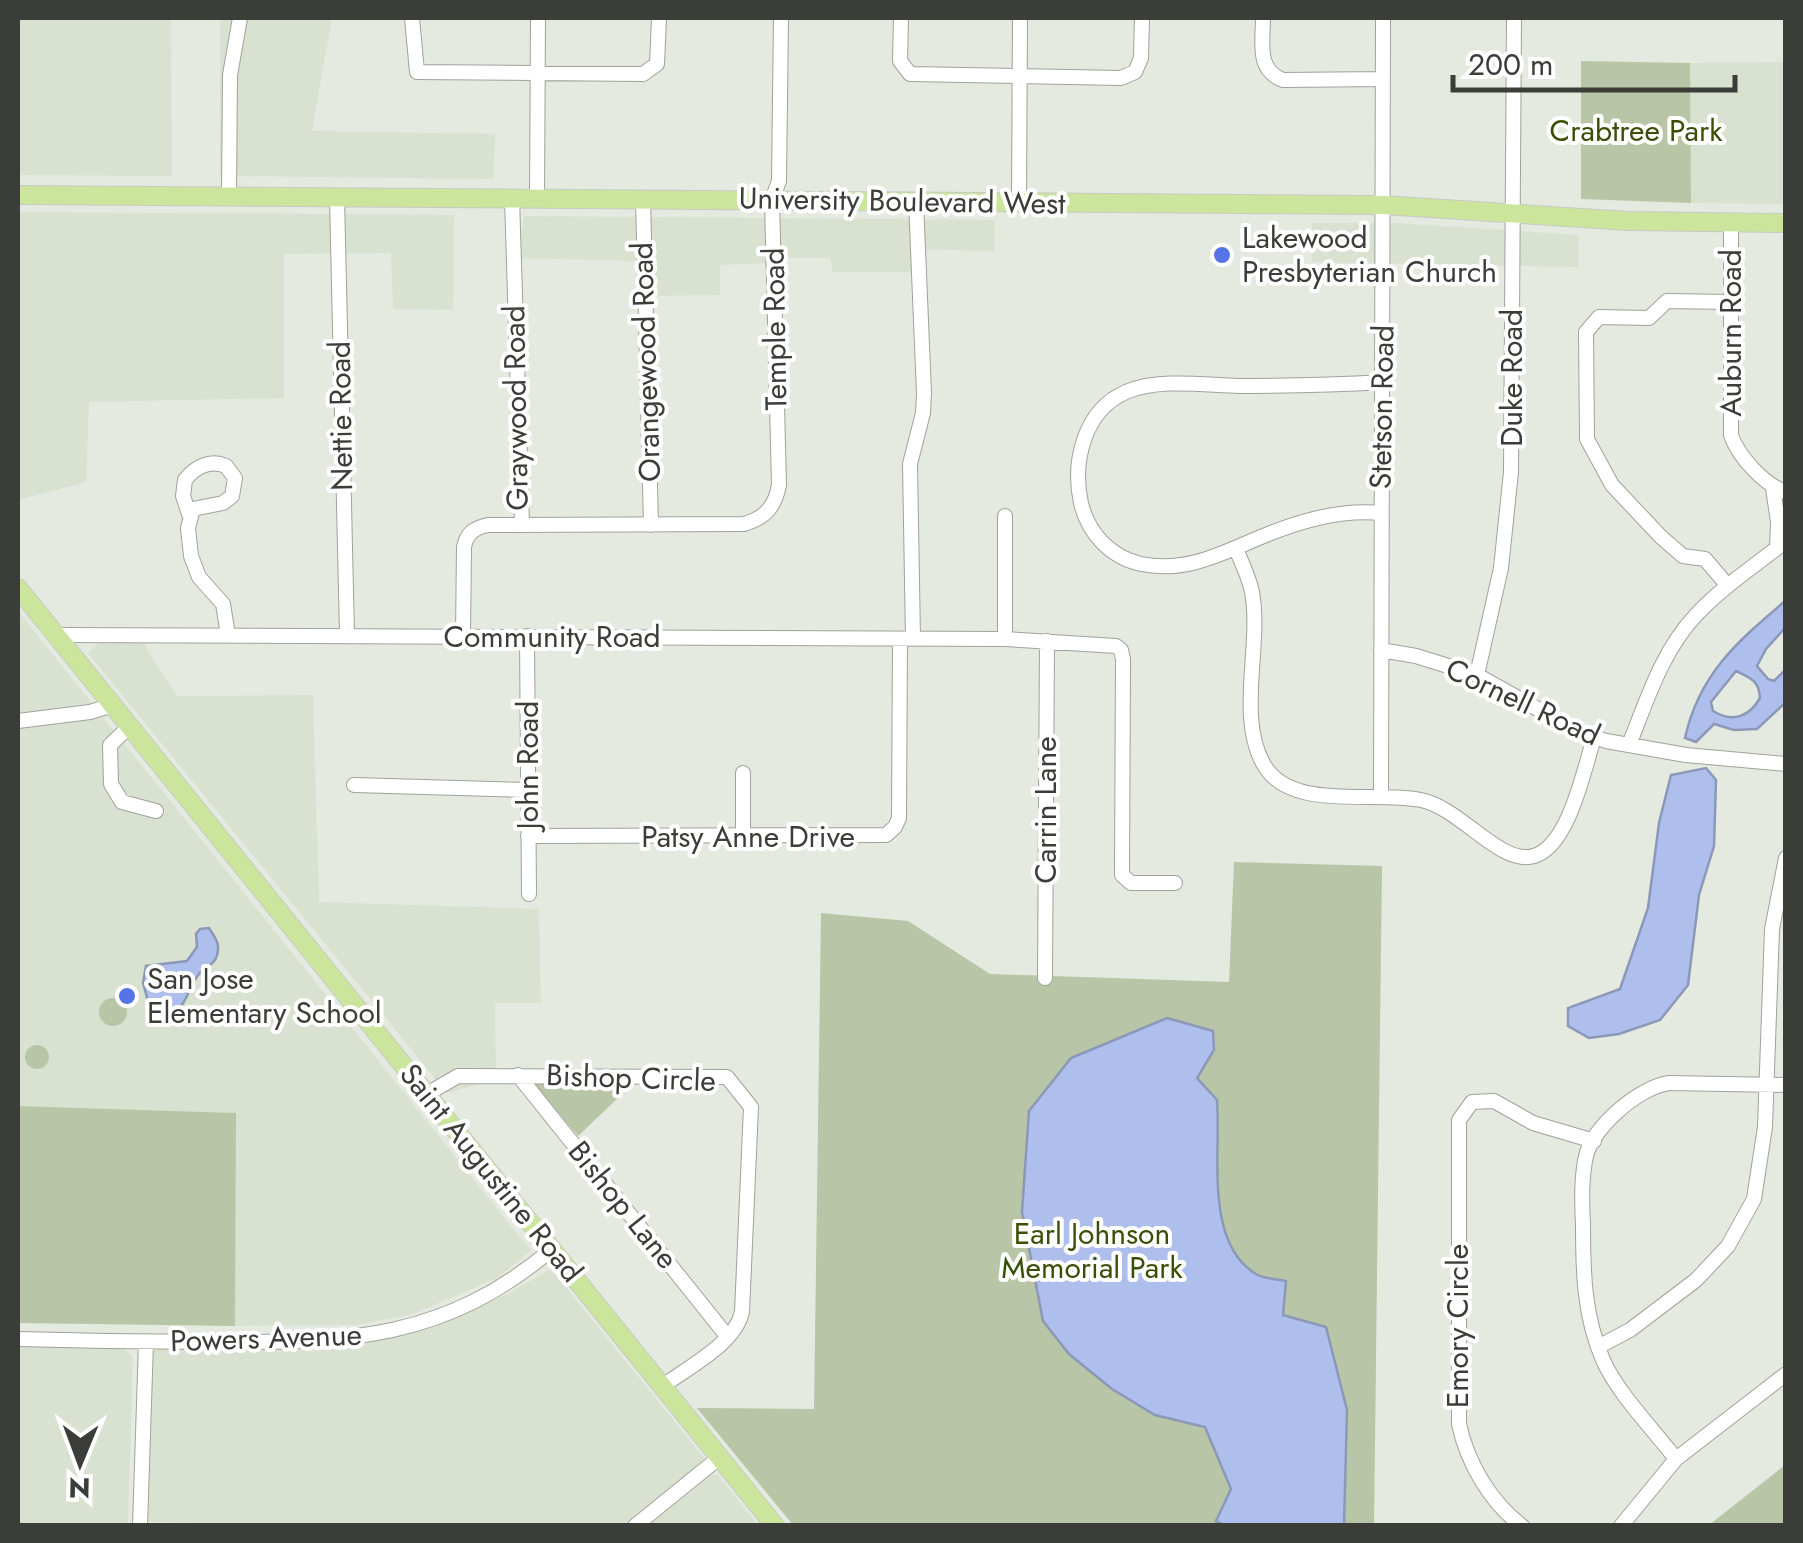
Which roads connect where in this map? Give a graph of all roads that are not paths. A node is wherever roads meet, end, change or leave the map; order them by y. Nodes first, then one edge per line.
1 (240, 18) edge
2 (412, 18) edge
3 (538, 18) edge
4 (659, 18) edge
5 (781, 18) edge
6 (901, 18) edge
7 (1020, 18) edge
8 (1142, 18) edge
9 (1263, 18) edge
10 (1383, 18) edge
11 (1514, 18) edge
12 (538, 73) junction
13 (1020, 77) junction
14 (1384, 80) junction
15 (18, 196) edge
16 (229, 196) junction
17 (337, 197) junction
18 (512, 198) junction
19 (537, 198) junction
20 (643, 199) junction
21 (772, 200) junction
22 (916, 201) junction
23 (1020, 202) junction
24 (1383, 205) junction
25 (1512, 212) junction
26 (1731, 222) junction
27 (1786, 223) edge
28 (1730, 302) junction
29 (1383, 382) junction
30 (1779, 490) edge
31 (1382, 513) junction
32 (189, 514) dead end
33 (1005, 516) dead end
34 (522, 524) junction
35 (651, 525) junction
36 (1781, 544) edge
37 (1236, 549) junction
38 (1728, 586) junction
39 (18, 588) edge
40 (57, 635) junction
41 (228, 635) junction
42 (348, 635) junction
43 (462, 636) junction
44 (527, 636) junction
45 (906, 639) junction
46 (1005, 639) junction
47 (1047, 641) junction
48 (1381, 650) junction
49 (1477, 675) junction
50 (113, 705) junction
51 (18, 721) edge
52 (130, 726) junction
53 (1594, 738) junction
54 (1629, 746) junction
55 (1786, 764) edge
56 (742, 773) dead end
57 (354, 785) dead end
58 (529, 790) junction
59 (1381, 796) junction
60 (156, 811) dead end
61 (528, 836) junction
62 (743, 837) junction
63 (1786, 858) edge
64 (1176, 882) dead end
65 (529, 894) dead end
66 (1045, 978) dead end
67 (518, 1075) junction
68 (1766, 1084) junction
69 (1786, 1084) edge
70 (427, 1094) junction
71 (1594, 1141) junction
72 (552, 1248) junction
73 (728, 1336) junction
74 (18, 1340) edge
75 (146, 1342) junction
76 (1598, 1346) junction
77 (1786, 1374) edge
78 (663, 1386) junction
79 (720, 1457) junction
80 (1676, 1459) junction
81 (140, 1526) edge
82 (636, 1526) edge
83 (775, 1526) edge
84 (1522, 1526) edge
85 (1621, 1526) edge

1 - 16 street
2 - 12 street
3 - 12 street
4 - 12 street
5 - 21 street, Temple Road
6 - 13 street
7 - 13 street
8 - 13 street
9 - 14 street
10 - 14 street, Stetson Road
11 - 25 street, Duke Road
12 - 19 street
13 - 23 street
14 - 24 street, Stetson Road
15 - 16 main road, University Boulevard West
16 - 17 main road, University Boulevard West
17 - 18 main road, University Boulevard West
17 - 42 street, Nettie Road
18 - 19 main road, University Boulevard West
18 - 34 street, Graywood Road
19 - 20 main road, University Boulevard West
20 - 21 main road, University Boulevard West
20 - 35 street, Orangewood Road
21 - 22 main road, University Boulevard West
21 - 35 street, Temple Road
22 - 23 main road, University Boulevard West
22 - 45 street, Patsy Anne Drive
23 - 24 main road, University Boulevard West
24 - 25 main road, University Boulevard West
24 - 29 street, Stetson Road
25 - 26 main road, University Boulevard West
25 - 49 street, Duke Road
26 - 27 main road, University Boulevard West
26 - 28 street, Auburn Road
28 - 30 street, Auburn Road
28 - 38 street
29 - 31 street, Stetson Road
29 - 37 street
30 - 36 street, Auburn Road
31 - 37 street
31 - 48 street, Stetson Road
32 - 41 street
33 - 46 street
34 - 35 street
34 - 43 street, Graywood Road
36 - 38 street
37 - 59 street
38 - 54 street
39 - 40 main road, Saint Augustine Road
40 - 41 street, Community Road
40 - 50 main road, Saint Augustine Road
41 - 42 street, Community Road
42 - 43 street, Community Road
43 - 44 street, Community Road
44 - 45 street, Community Road
44 - 58 street, John Road
45 - 46 street, Community Road
45 - 62 street, Patsy Anne Drive
46 - 47 street, Community Road
47 - 64 street, Community Road
47 - 66 street, Carrin Lane
48 - 49 street, Cornell Road
48 - 59 street, Stetson Road
49 - 53 street, Cornell Road
50 - 51 street
50 - 52 main road, Saint Augustine Road
52 - 60 street
52 - 70 main road, Saint Augustine Road
53 - 54 street, Cornell Road
53 - 59 street
54 - 55 street, Cornell Road
56 - 62 street
57 - 58 street
58 - 61 street, John Road
61 - 62 street, Patsy Anne Drive
61 - 65 street, John Road
63 - 68 street
67 - 70 street, Bishop Circle
67 - 73 street, Bishop Lane
67 - 73 street, Bishop Circle
68 - 69 street
68 - 71 street
68 - 76 street
70 - 72 main road, Saint Augustine Road
71 - 76 street
71 - 84 street, Emory Circle
72 - 75 street, Powers Avenue
72 - 78 main road, Saint Augustine Road
73 - 78 street
74 - 75 street, Powers Avenue
75 - 81 street
76 - 80 street
77 - 80 street
78 - 79 main road, Saint Augustine Road
79 - 82 street
79 - 83 main road, Saint Augustine Road
80 - 85 street

